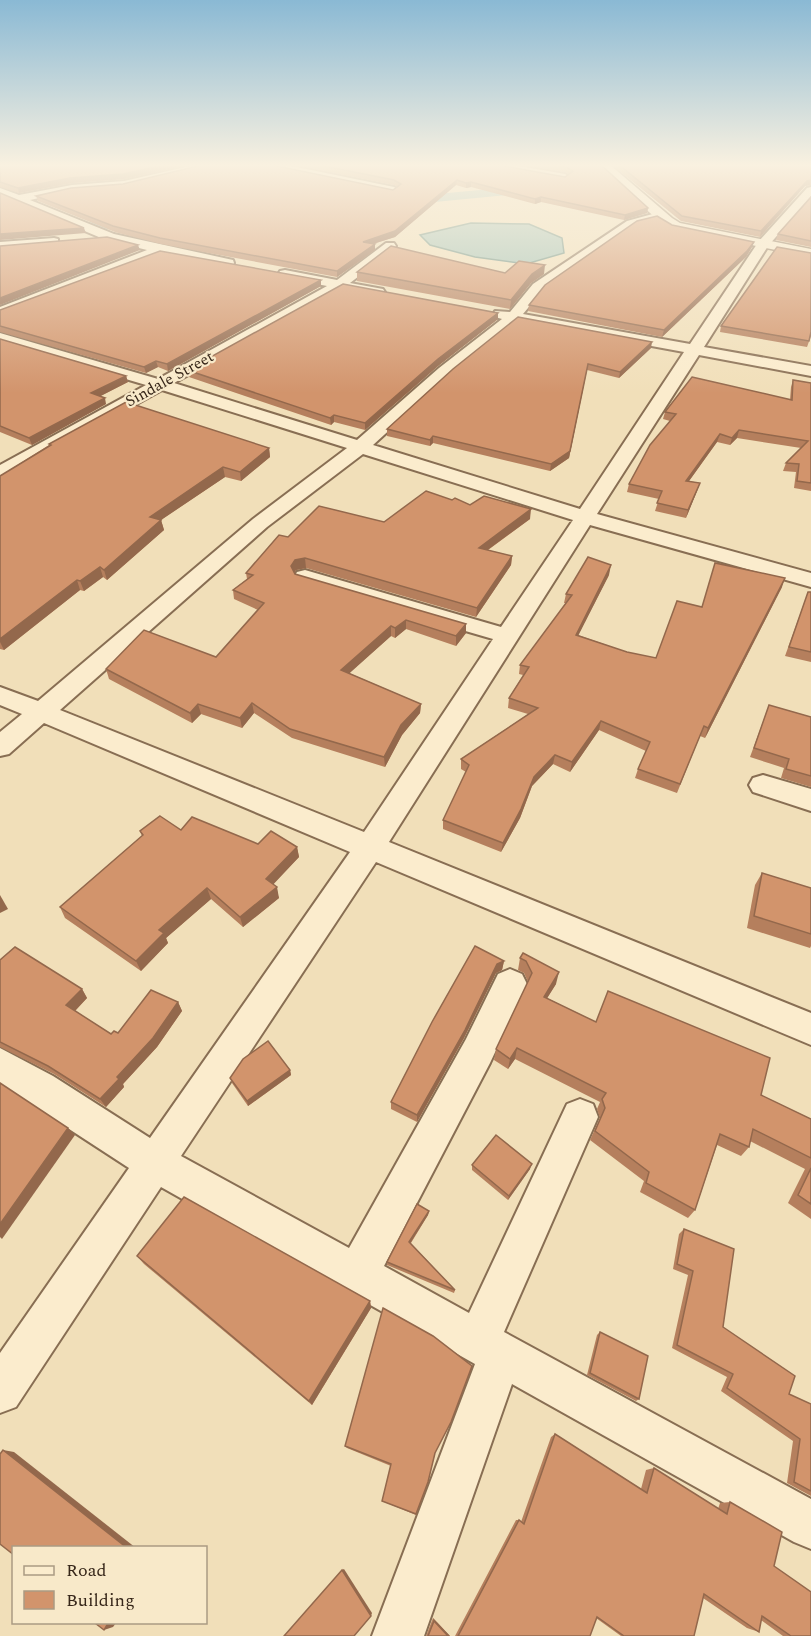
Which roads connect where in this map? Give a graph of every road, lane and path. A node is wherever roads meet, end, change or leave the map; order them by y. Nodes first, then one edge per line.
1 (67, 240) edge
2 (123, 240) edge
3 (605, 240) edge
4 (745, 240) edge
5 (766, 240) edge
6 (763, 244) junction
7 (0, 246) edge
8 (390, 246) edge
9 (160, 250) junction
10 (811, 253) edge
11 (238, 265) edge
12 (272, 272) edge
13 (339, 285) junction
14 (397, 295) edge
15 (0, 312) edge
16 (491, 312) edge
17 (514, 316) junction
18 (0, 337) edge
19 (694, 350) junction
20 (811, 371) edge
21 (159, 384) junction
22 (360, 447) junction
23 (0, 473) edge
24 (584, 517) junction
25 (305, 577) edge
26 (811, 580) edge
27 (507, 636) junction
28 (0, 695) edge
29 (42, 712) junction
30 (0, 747) edge
31 (764, 785) dead end
32 (811, 800) edge
33 (370, 847) junction
34 (510, 984) dead end
35 (811, 1029) edge
36 (0, 1065) edge
37 (580, 1117) dead end
38 (155, 1163) junction
39 (357, 1275) junction
40 (489, 1348) junction
41 (0, 1391) edge
42 (811, 1525) edge
43 (398, 1636) edge

1 - 7 street
2 - 9 street
3 - 17 street
4 - 6 street
5 - 6 street
6 - 10 street
6 - 19 street
8 - 13 street, Sindale Street
9 - 11 street
9 - 15 street
12 - 13 street
13 - 14 street
13 - 21 street, Sindale Street
16 - 17 street
17 - 19 street
17 - 22 street
18 - 21 street
19 - 20 street
19 - 24 street
21 - 22 street
21 - 23 street, Sindale Street
22 - 24 street
22 - 29 street
24 - 26 street
24 - 27 street
25 - 27 street
27 - 33 street
28 - 29 street
29 - 30 street
29 - 33 street
31 - 32 street
33 - 35 street
33 - 38 street
34 - 39 street
36 - 38 street
37 - 40 street
38 - 39 street
38 - 41 street
39 - 40 street
40 - 42 street
40 - 43 street

